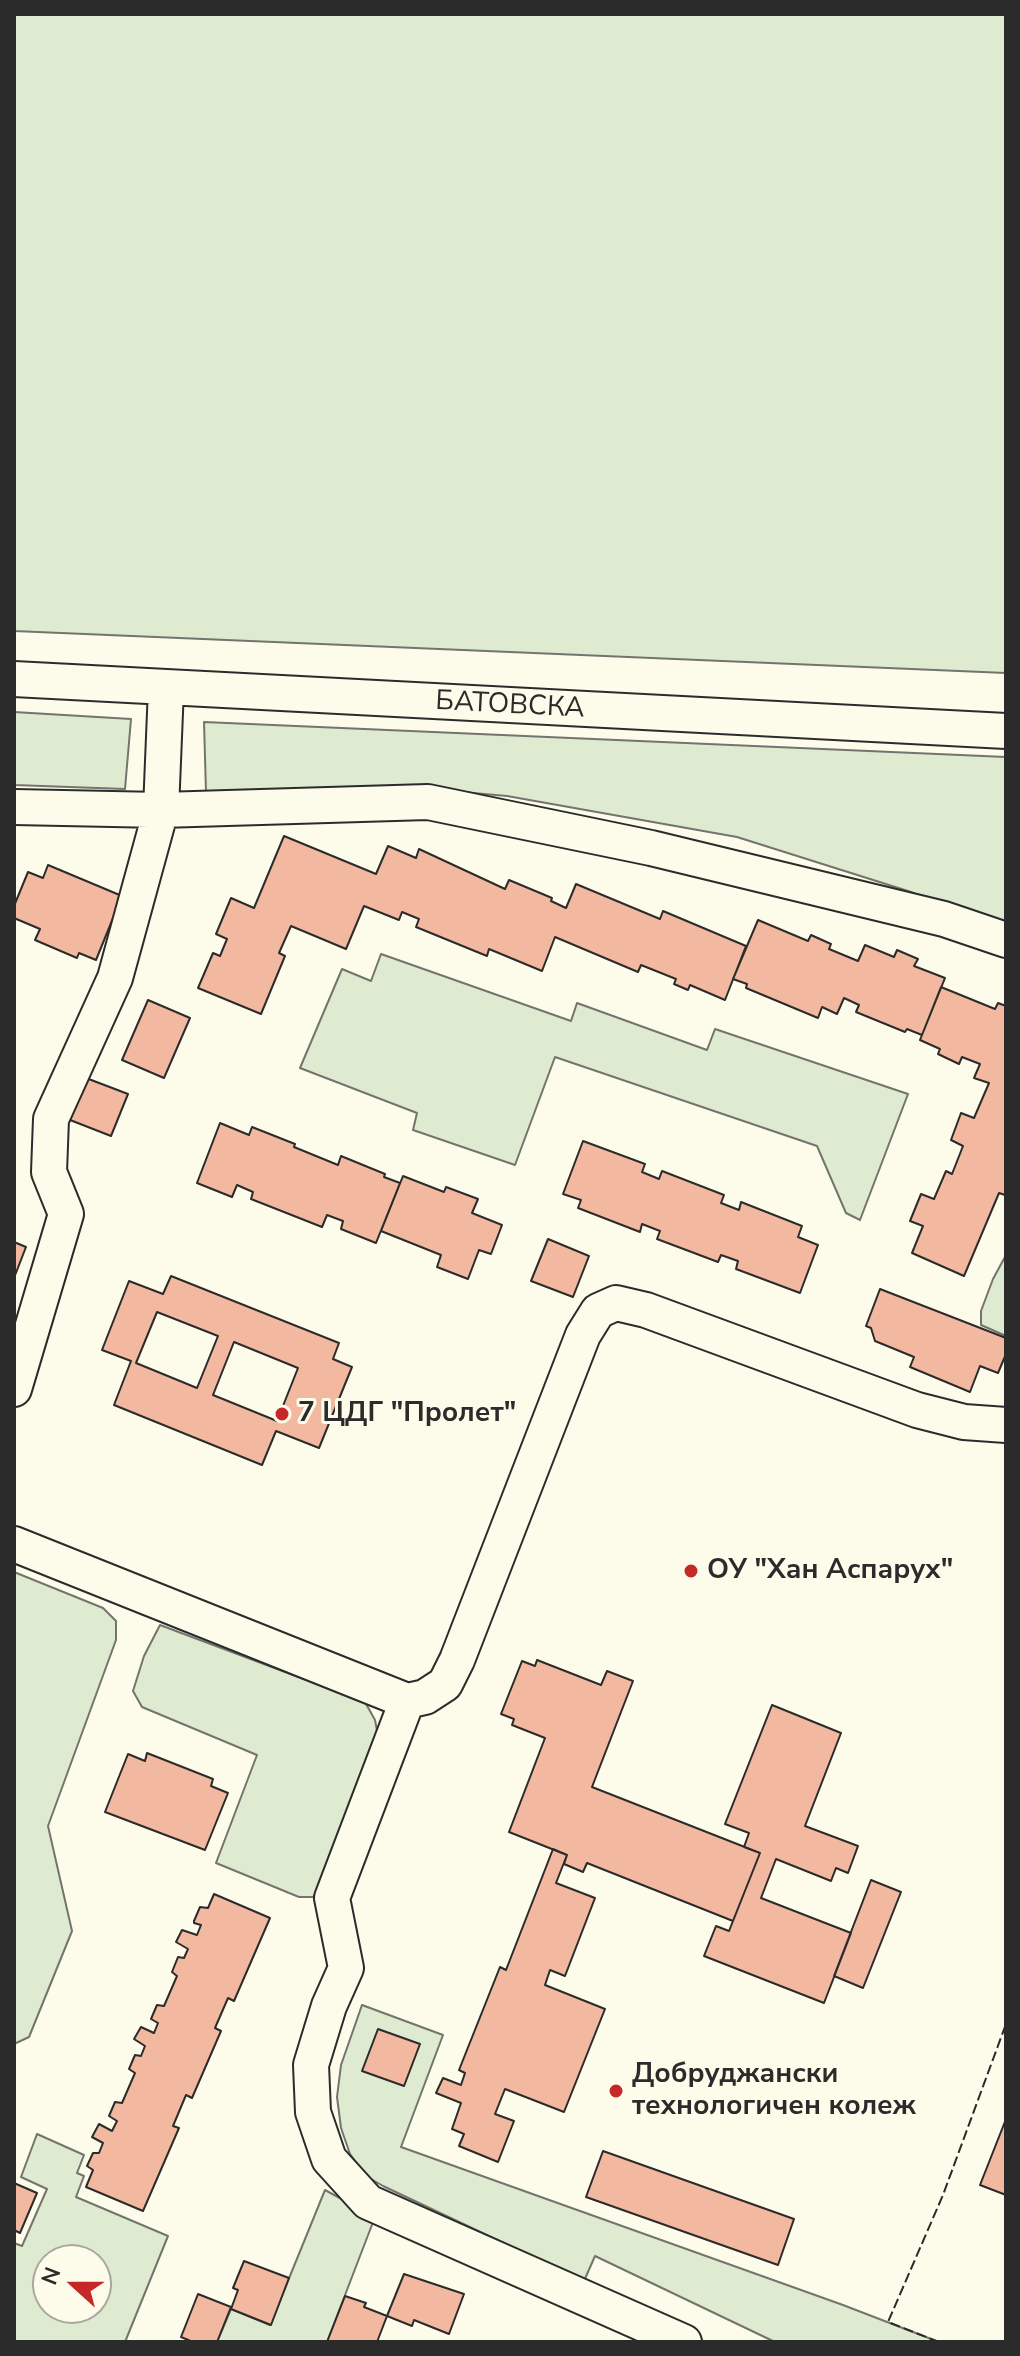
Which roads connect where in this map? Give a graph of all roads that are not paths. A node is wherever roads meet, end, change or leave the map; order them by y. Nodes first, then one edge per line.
1 (14, 679) edge
2 (166, 688) junction
3 (1006, 731) edge
4 (14, 807) edge
5 (161, 810) junction
6 (1006, 940) edge
7 (14, 1389) edge
8 (1006, 1425) edge
9 (14, 1544) edge
10 (407, 1701) junction
11 (684, 2342) edge

1 - 2 street, БАТОВСКА
2 - 3 street, БАТОВСКА
2 - 5 street
4 - 5 street
5 - 6 street
5 - 7 street
8 - 10 street
9 - 10 street
10 - 11 street

